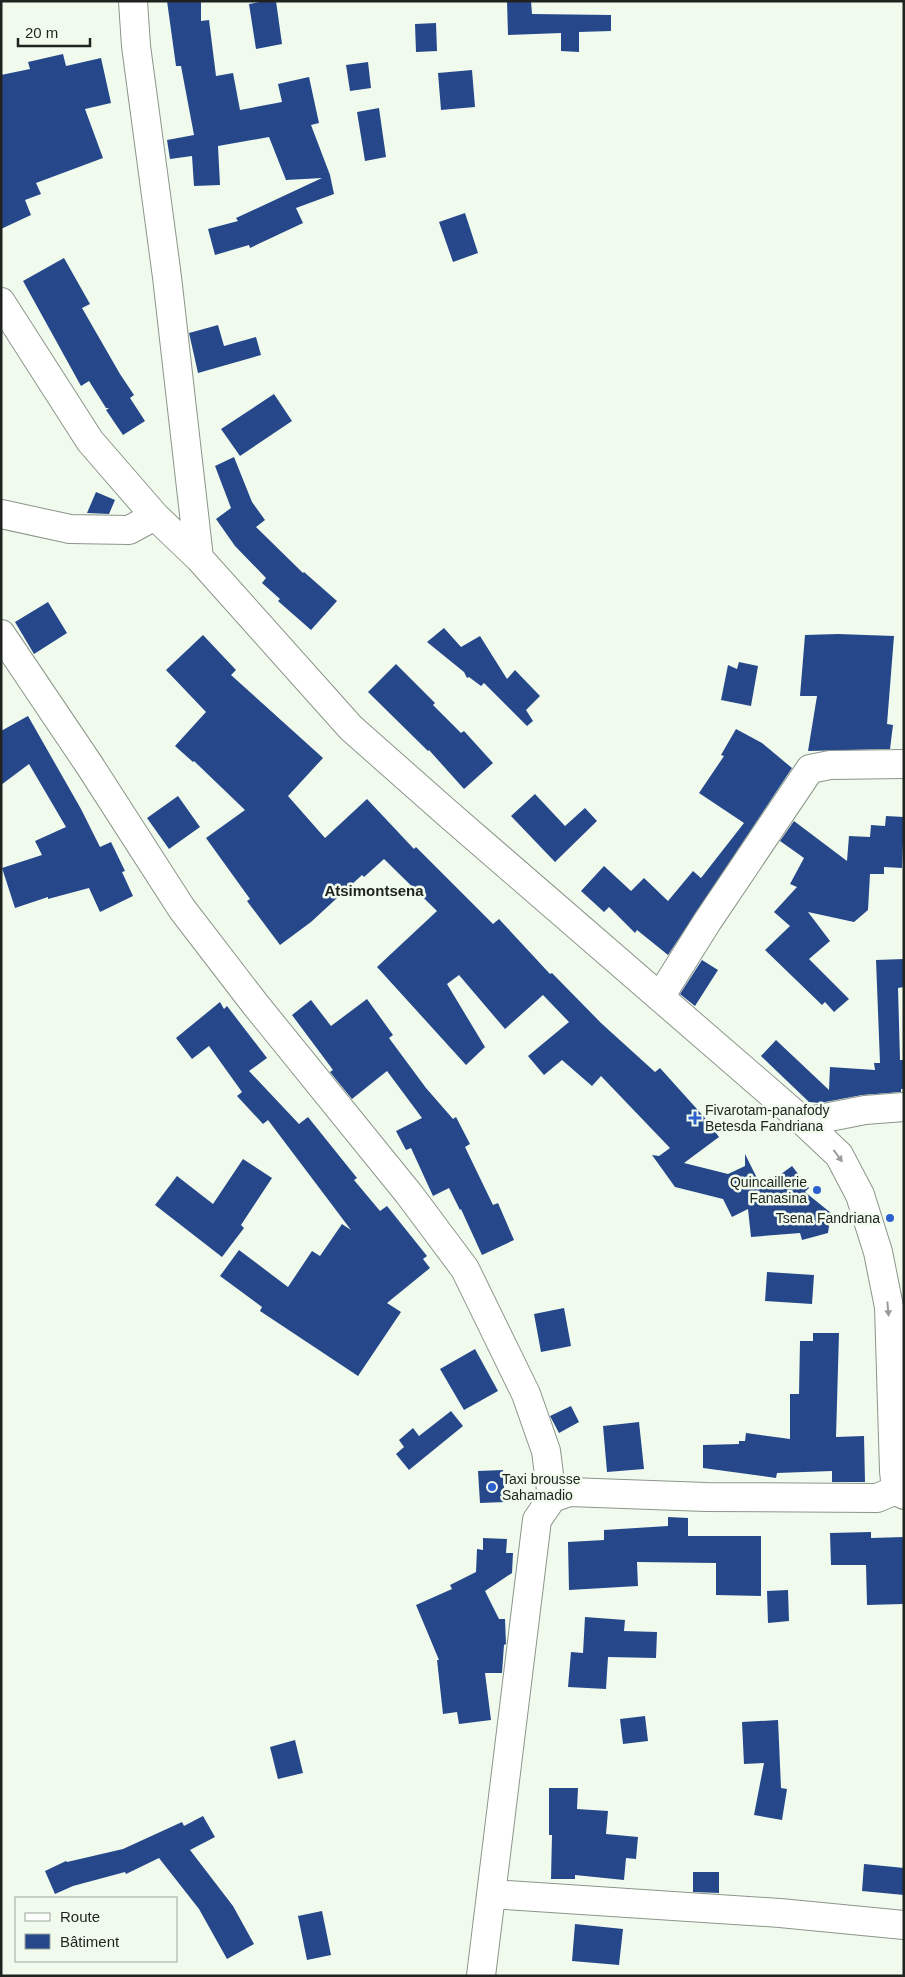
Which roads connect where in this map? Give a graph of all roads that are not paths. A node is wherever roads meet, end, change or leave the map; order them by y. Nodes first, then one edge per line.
1 (133, 1) edge
2 (1, 302) edge
3 (1, 514) edge
4 (155, 516) junction
5 (198, 558) junction
6 (1, 634) edge
7 (904, 764) edge
8 (660, 997) junction
9 (904, 1107) edge
10 (804, 1122) junction
11 (900, 1492) edge
12 (552, 1498) junction
13 (491, 1894) junction
14 (904, 1925) edge
15 (481, 1976) edge

1 - 5 street
2 - 4 street
3 - 4 street
4 - 5 street
5 - 8 street
6 - 12 street
7 - 8 street
8 - 10 street
9 - 10 street
10 -> 11 street
11 - 12 street
12 - 13 street
13 - 14 street
13 - 15 street

